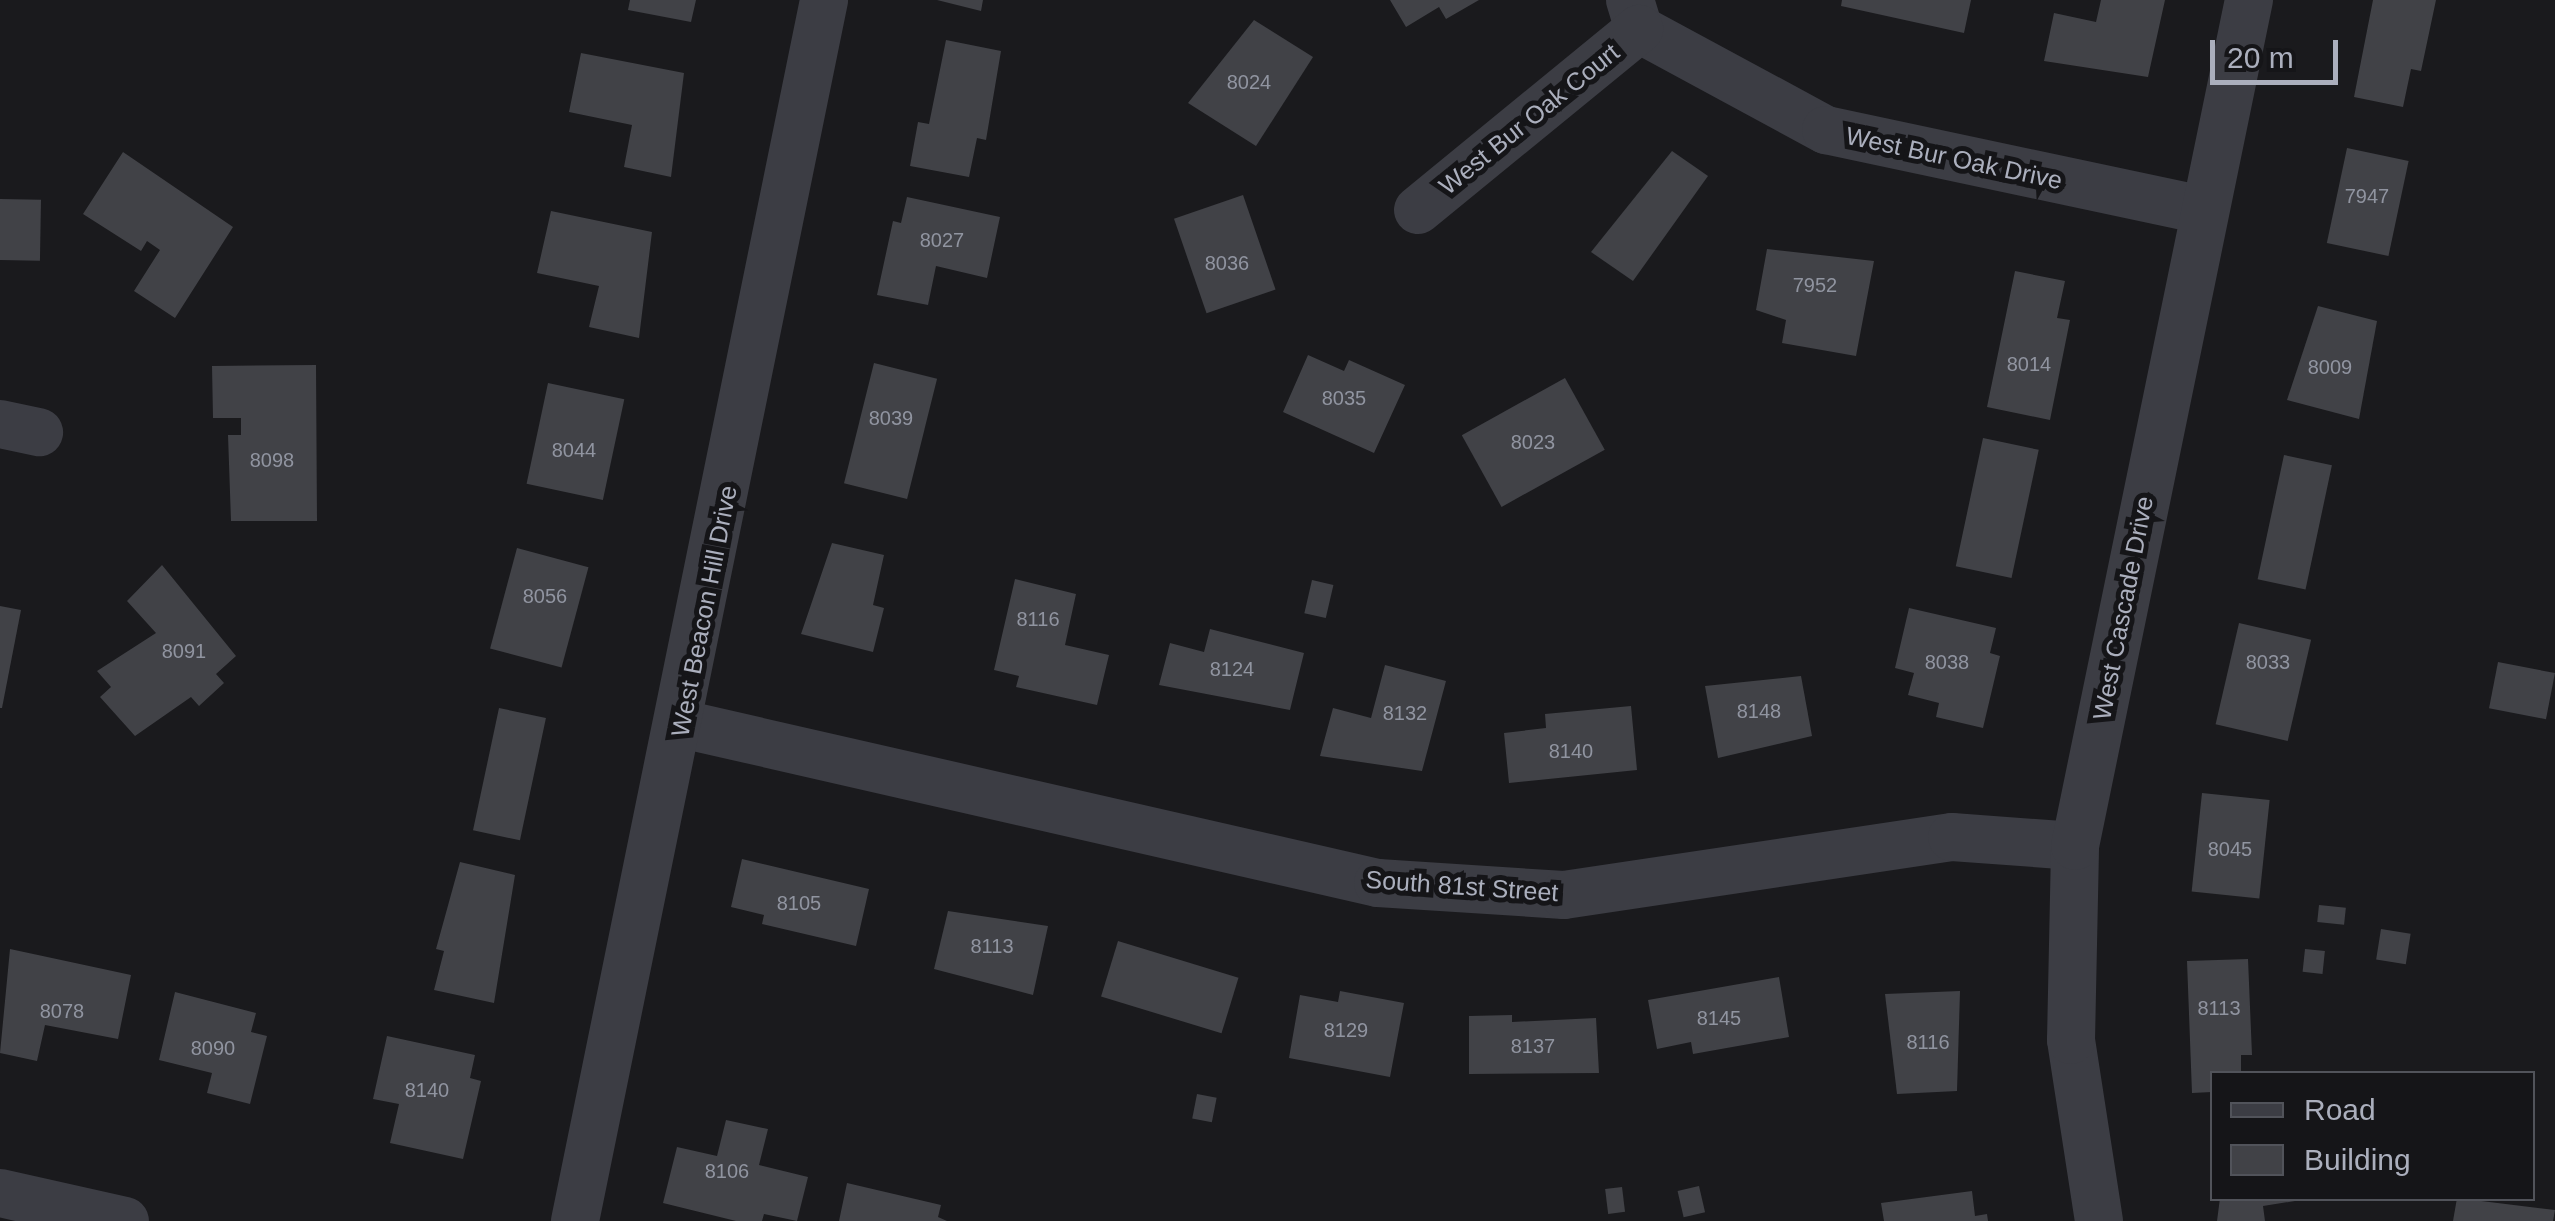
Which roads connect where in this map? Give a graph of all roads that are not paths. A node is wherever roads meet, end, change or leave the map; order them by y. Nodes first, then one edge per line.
1 (824, 0) edge
2 (2249, 0) edge
3 (1634, 14) edge
4 (1418, 210) dead end
5 (2203, 210) junction
6 (682, 724) junction
7 (2074, 846) junction
8 (0, 1193) edge
9 (125, 1221) edge
10 (575, 1221) edge
11 (2099, 1221) edge

1 - 6 street, West Beacon Hill Drive
2 - 5 street, West Cascade Drive
3 - 4 street, West Bur Oak Court
3 - 5 street, West Bur Oak Drive
5 - 7 street, West Cascade Drive
6 - 7 street, South 81st Street
6 - 10 street, West Beacon Hill Drive
7 - 11 street, West Cascade Drive
8 - 9 street

